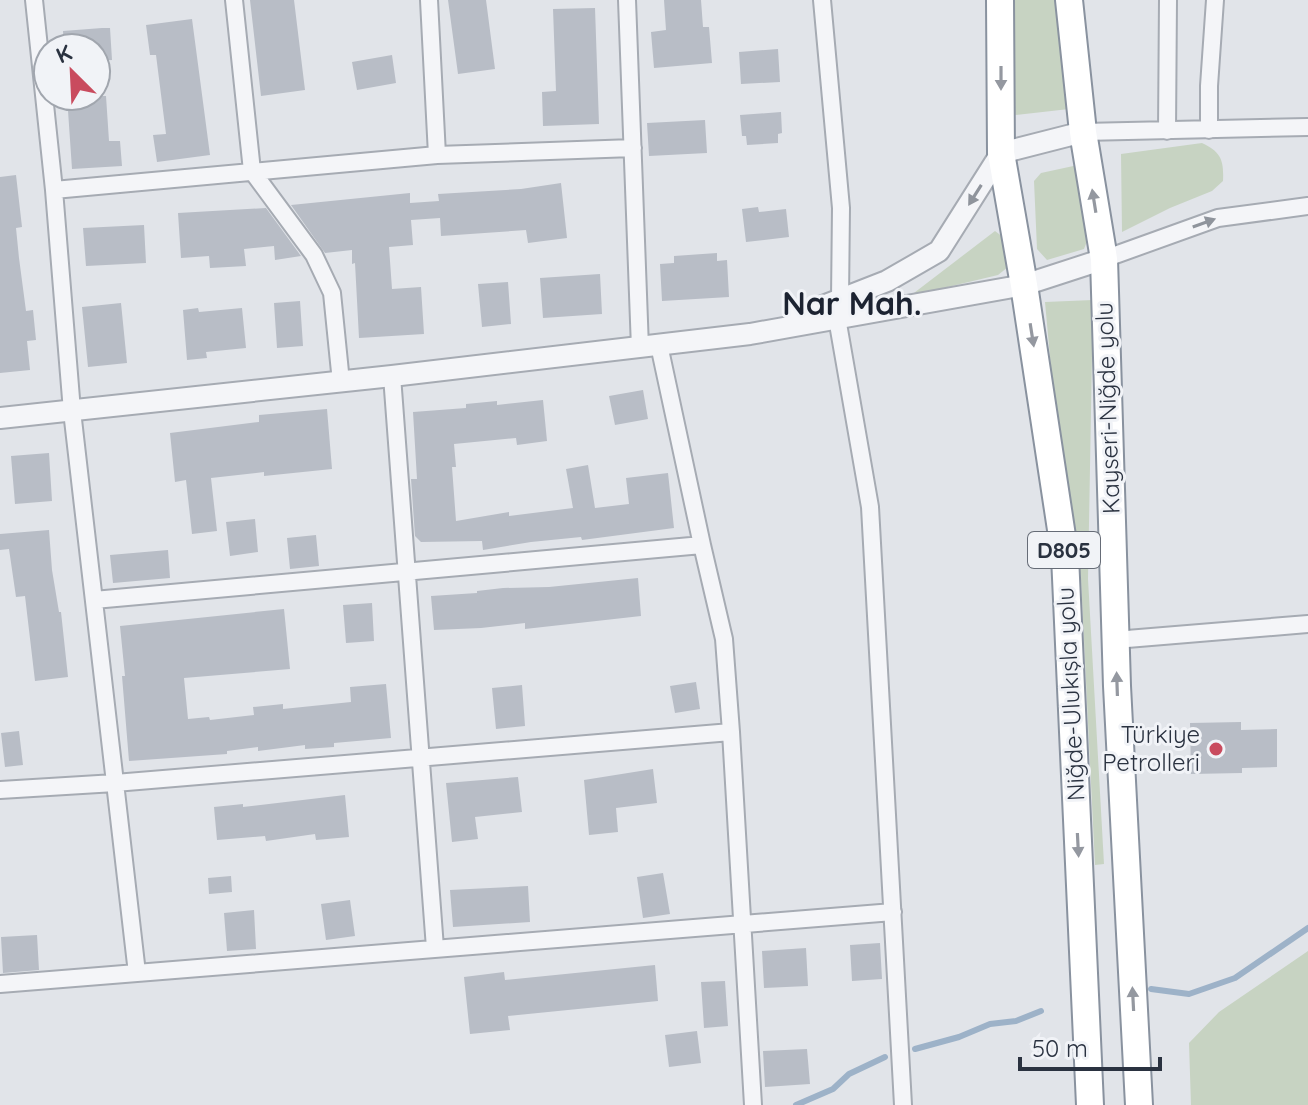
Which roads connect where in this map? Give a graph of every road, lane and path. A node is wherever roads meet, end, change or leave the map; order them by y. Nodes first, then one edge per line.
1 (34, 0) edge
2 (234, 0) edge
3 (429, 0) edge
4 (627, 0) edge
5 (822, 0) edge
6 (1000, 0) edge
7 (1069, 0) edge
8 (1168, 0) edge
9 (1215, 0) edge
10 (1308, 127) edge
11 (1209, 130) junction
12 (1167, 131) junction
13 (1083, 132) junction
14 (633, 148) junction
15 (1001, 153) junction
16 (437, 155) junction
17 (252, 171) junction
18 (54, 190) junction
19 (1308, 206) edge
20 (1104, 259) junction
21 (1024, 285) junction
22 (839, 309) junction
23 (649, 346) junction
24 (392, 376) junction
25 (341, 382) junction
26 (72, 411) junction
27 (0, 418) edge
28 (702, 545) junction
29 (407, 571) junction
30 (94, 600) junction
31 (1308, 624) edge
32 (1115, 640) junction
33 (731, 732) junction
34 (421, 756) junction
35 (115, 783) junction
36 (0, 790) edge
37 (893, 912) junction
38 (744, 924) junction
39 (435, 948) junction
40 (137, 973) junction
41 (0, 984) edge
42 (753, 1105) edge
43 (903, 1105) edge
44 (1090, 1105) edge
45 (1139, 1105) edge

1 - 18 street
2 - 17 street
3 - 16 street
4 - 14 street
5 - 22 street
6 -> 15 highway, Niğde-Ulukışla yolu / D805
7 - 13 highway, Kayseri-Niğde yolu / D805
8 - 12 street
9 - 11 street
10 - 11 street
11 - 12 street
12 - 13 street
13 - 15 street
20 -> 13 highway, Kayseri-Niğde yolu / D805
14 - 16 street
14 - 23 street
15 - 21 highway, Niğde-Ulukışla yolu / D805
15 -> 22 street
16 - 17 street
17 - 18 street
17 - 25 street
18 - 26 street
20 -> 19 street
20 - 21 street
20 - 32 highway, Kayseri-Niğde yolu / D805
21 - 22 street
21 -> 44 highway, Niğde-Ulukışla yolu / D805
22 - 23 street
22 - 37 street
23 - 24 street
23 - 28 street
24 - 25 street
24 - 29 street
25 - 26 street
26 - 27 street
26 - 30 street
28 - 29 street
28 - 33 street
29 - 30 street
29 - 34 street
30 - 35 street
31 - 32 street
45 -> 32 highway, Kayseri-Niğde yolu / D805
33 - 34 street
33 - 38 street
34 - 35 street
34 - 39 street
35 - 36 street
35 - 40 street
37 - 38 street
37 - 43 street
38 - 39 street
38 - 42 street
39 - 40 street
40 - 41 street

